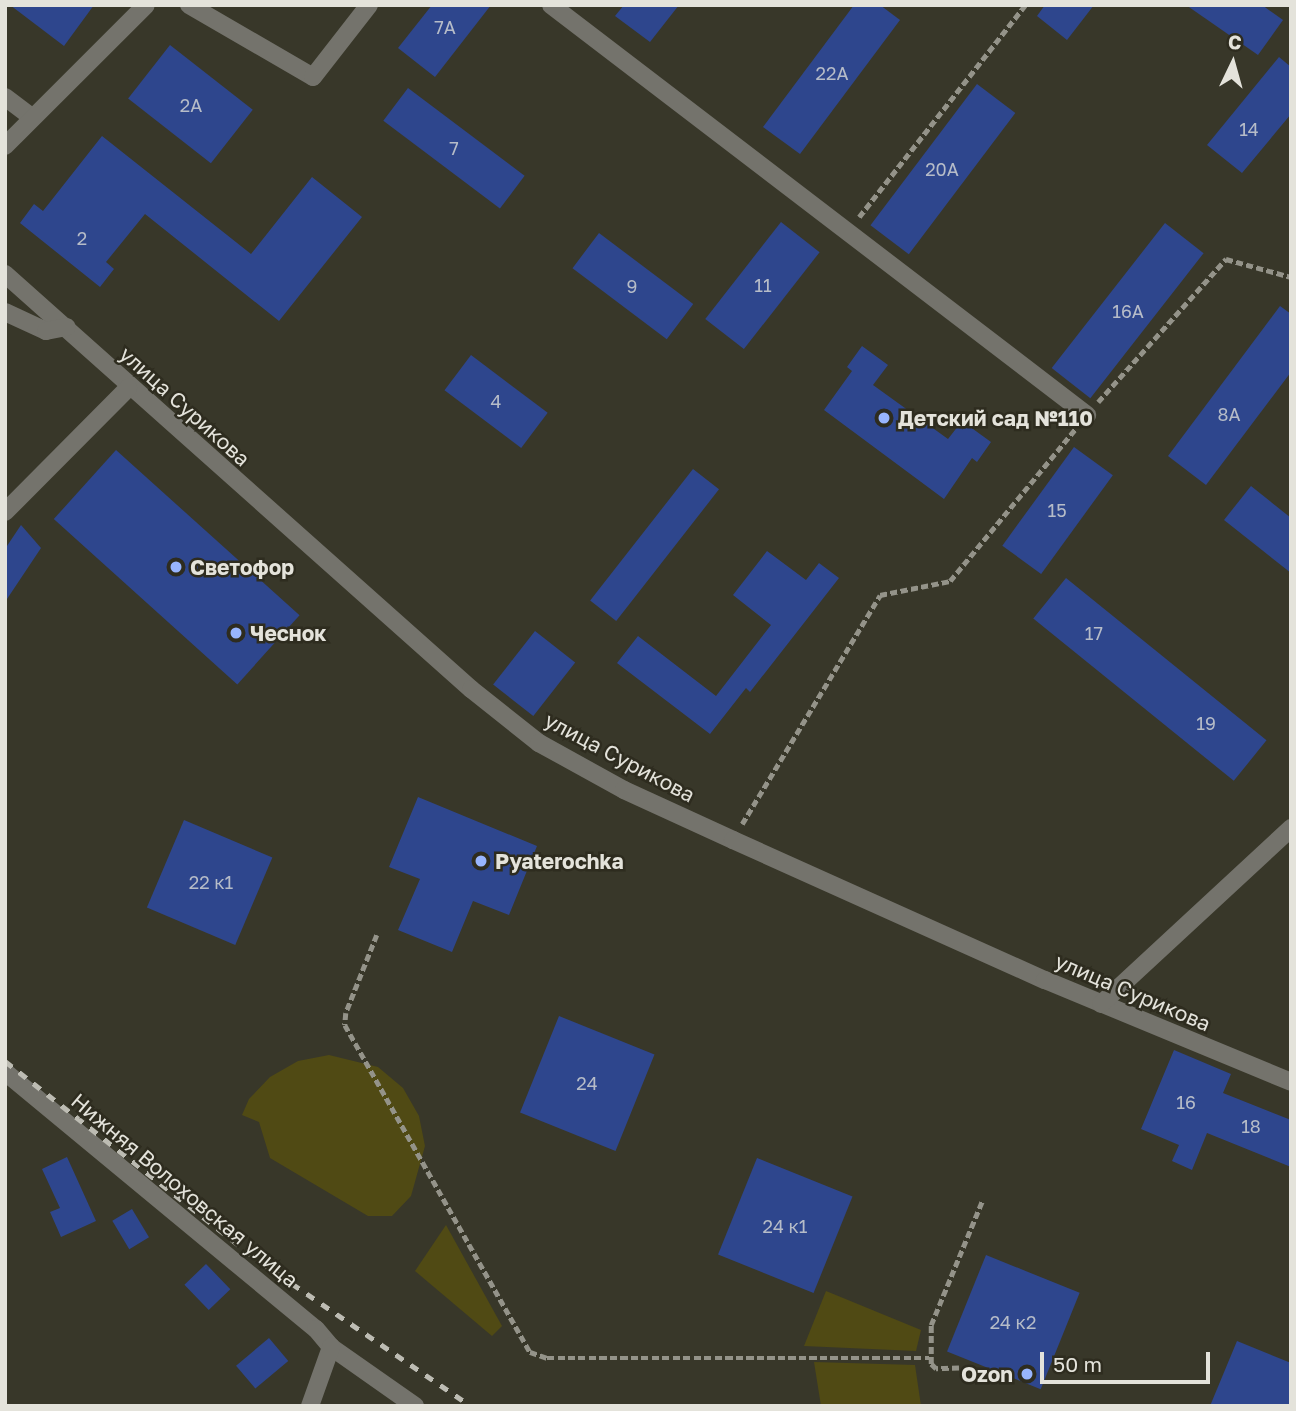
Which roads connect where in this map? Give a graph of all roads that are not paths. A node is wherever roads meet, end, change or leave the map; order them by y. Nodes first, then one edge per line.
1 (189, 5) edge
2 (369, 5) edge
3 (551, 5) edge
4 (135, 8) edge
5 (5, 97) edge
6 (32, 117) junction
7 (5, 146) edge
8 (5, 274) edge
9 (5, 312) edge
10 (67, 327) junction
11 (128, 388) junction
12 (1087, 415) road end
13 (5, 512) edge
14 (1290, 829) edge
15 (1101, 1003) junction
16 (5, 1072) edge
17 (1291, 1082) edge
18 (331, 1347) junction
19 (310, 1406) edge
20 (415, 1406) edge

1 - 2 street
3 - 12 street
4 - 6 street
5 - 6 street
6 - 7 street
8 - 10 street, улица Сурикова
9 - 10 street
10 - 11 street, улица Сурикова
11 - 13 street
11 - 15 street, улица Сурикова
14 - 15 street
15 - 17 street, улица Сурикова
16 - 18 street, Нижняя Волоховская улица
18 - 19 street
18 - 20 street, Нижняя Волоховская улица

